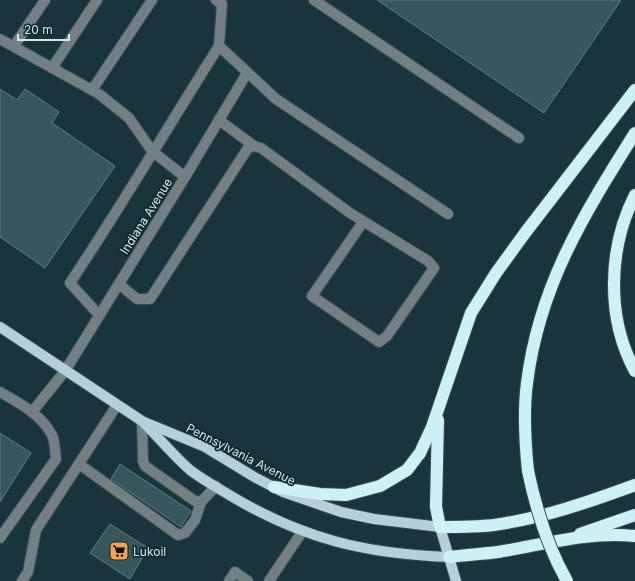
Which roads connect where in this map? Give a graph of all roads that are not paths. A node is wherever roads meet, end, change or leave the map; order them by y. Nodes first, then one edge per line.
1 (45, 0) edge
2 (97, 0) edge
3 (152, 0) edge
4 (216, 0) edge
5 (314, 0) edge
6 (0, 39) edge
7 (14, 46) junction
8 (219, 46) junction
9 (52, 68) junction
10 (247, 73) junction
11 (92, 90) junction
12 (635, 90) edge
13 (219, 120) junction
14 (635, 133) edge
15 (519, 138) dead end
16 (254, 146) junction
17 (152, 151) junction
18 (185, 177) junction
19 (635, 195) edge
20 (448, 214) dead end
21 (363, 222) junction
22 (119, 284) junction
23 (99, 315) junction
24 (0, 327) edge
25 (65, 371) junction
26 (635, 371) edge
27 (0, 392) edge
28 (440, 401) junction
29 (117, 405) junction
30 (32, 412) junction
31 (142, 421) junction
32 (79, 464) junction
33 (635, 485) edge
34 (216, 486) junction
35 (274, 488) junction
36 (201, 502) junction
37 (635, 515) edge
38 (440, 527) junction
39 (302, 532) junction
40 (635, 536) edge
41 (0, 538) edge
42 (558, 541) junction
43 (449, 557) junction
44 (22, 581) edge
45 (229, 581) edge
46 (248, 581) edge
47 (269, 581) edge
48 (456, 581) edge
49 (567, 581) edge

1 - 7 street
2 - 9 street
3 - 11 street
4 - 8 street
5 - 15 street
6 - 7 street
7 - 9 street
8 - 10 street
8 - 17 street
9 - 11 street
10 - 13 street, Indiana Avenue
10 - 20 street
11 - 17 street
12 - 28 highway
13 - 16 street
13 - 18 street, Indiana Avenue
14 - 49 highway, bridge
16 - 21 street
16 - 22 street
17 - 18 street
17 - 23 street
18 - 22 street, Indiana Avenue
19 - 26 highway
21 - 21 street
22 - 23 street, Indiana Avenue
23 - 25 street, Indiana Avenue
24 - 25 main road, Pennsylvania Avenue
25 - 29 main road, Pennsylvania Avenue
25 - 30 street, Indiana Avenue
27 - 30 street
28 - 35 highway
28 - 38 highway
29 - 31 main road, Pennsylvania Avenue
29 - 32 street
30 - 41 street
31 - 34 main road, Pennsylvania Avenue
31 - 35 main road, Pennsylvania Avenue
31 - 36 street
32 - 36 street
32 - 44 street
33 - 38 highway
34 - 36 street
34 - 39 main road, Pennsylvania Avenue
35 - 38 main road, Pennsylvania Avenue
37 - 42 highway
38 - 43 main road
39 - 43 main road, Pennsylvania Avenue
39 - 47 street
40 - 42 highway
42 - 43 highway
43 - 48 main road
45 - 46 street

